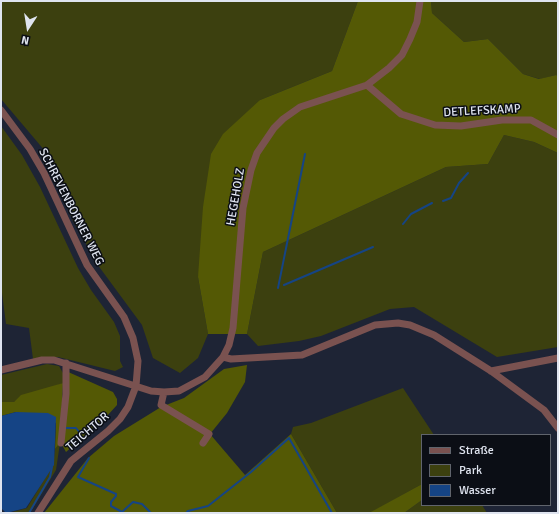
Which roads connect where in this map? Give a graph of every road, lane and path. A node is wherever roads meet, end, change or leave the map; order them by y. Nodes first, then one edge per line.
1 (420, 1) edge
2 (367, 85) junction
3 (1, 110) edge
4 (558, 135) edge
5 (223, 357) junction
6 (558, 358) edge
7 (66, 363) junction
8 (1, 370) edge
9 (491, 371) junction
10 (136, 386) junction
11 (164, 392) junction
12 (558, 428) edge
13 (60, 443) dead end
14 (203, 443) dead end
15 (39, 512) edge

1 - 2 street, HEGEHOLZ
2 - 4 street, DETLEFSKAMP
2 - 5 street, HEGEHOLZ
3 - 10 street, SCHREVENBORNER WEG
5 - 9 street
5 - 11 street, HEGEHOLZ
6 - 9 street
7 - 8 street
7 - 10 street
7 - 13 street
9 - 12 street
10 - 11 street, HEGEHOLZ
10 - 15 street, TEICHTOR
11 - 14 street

